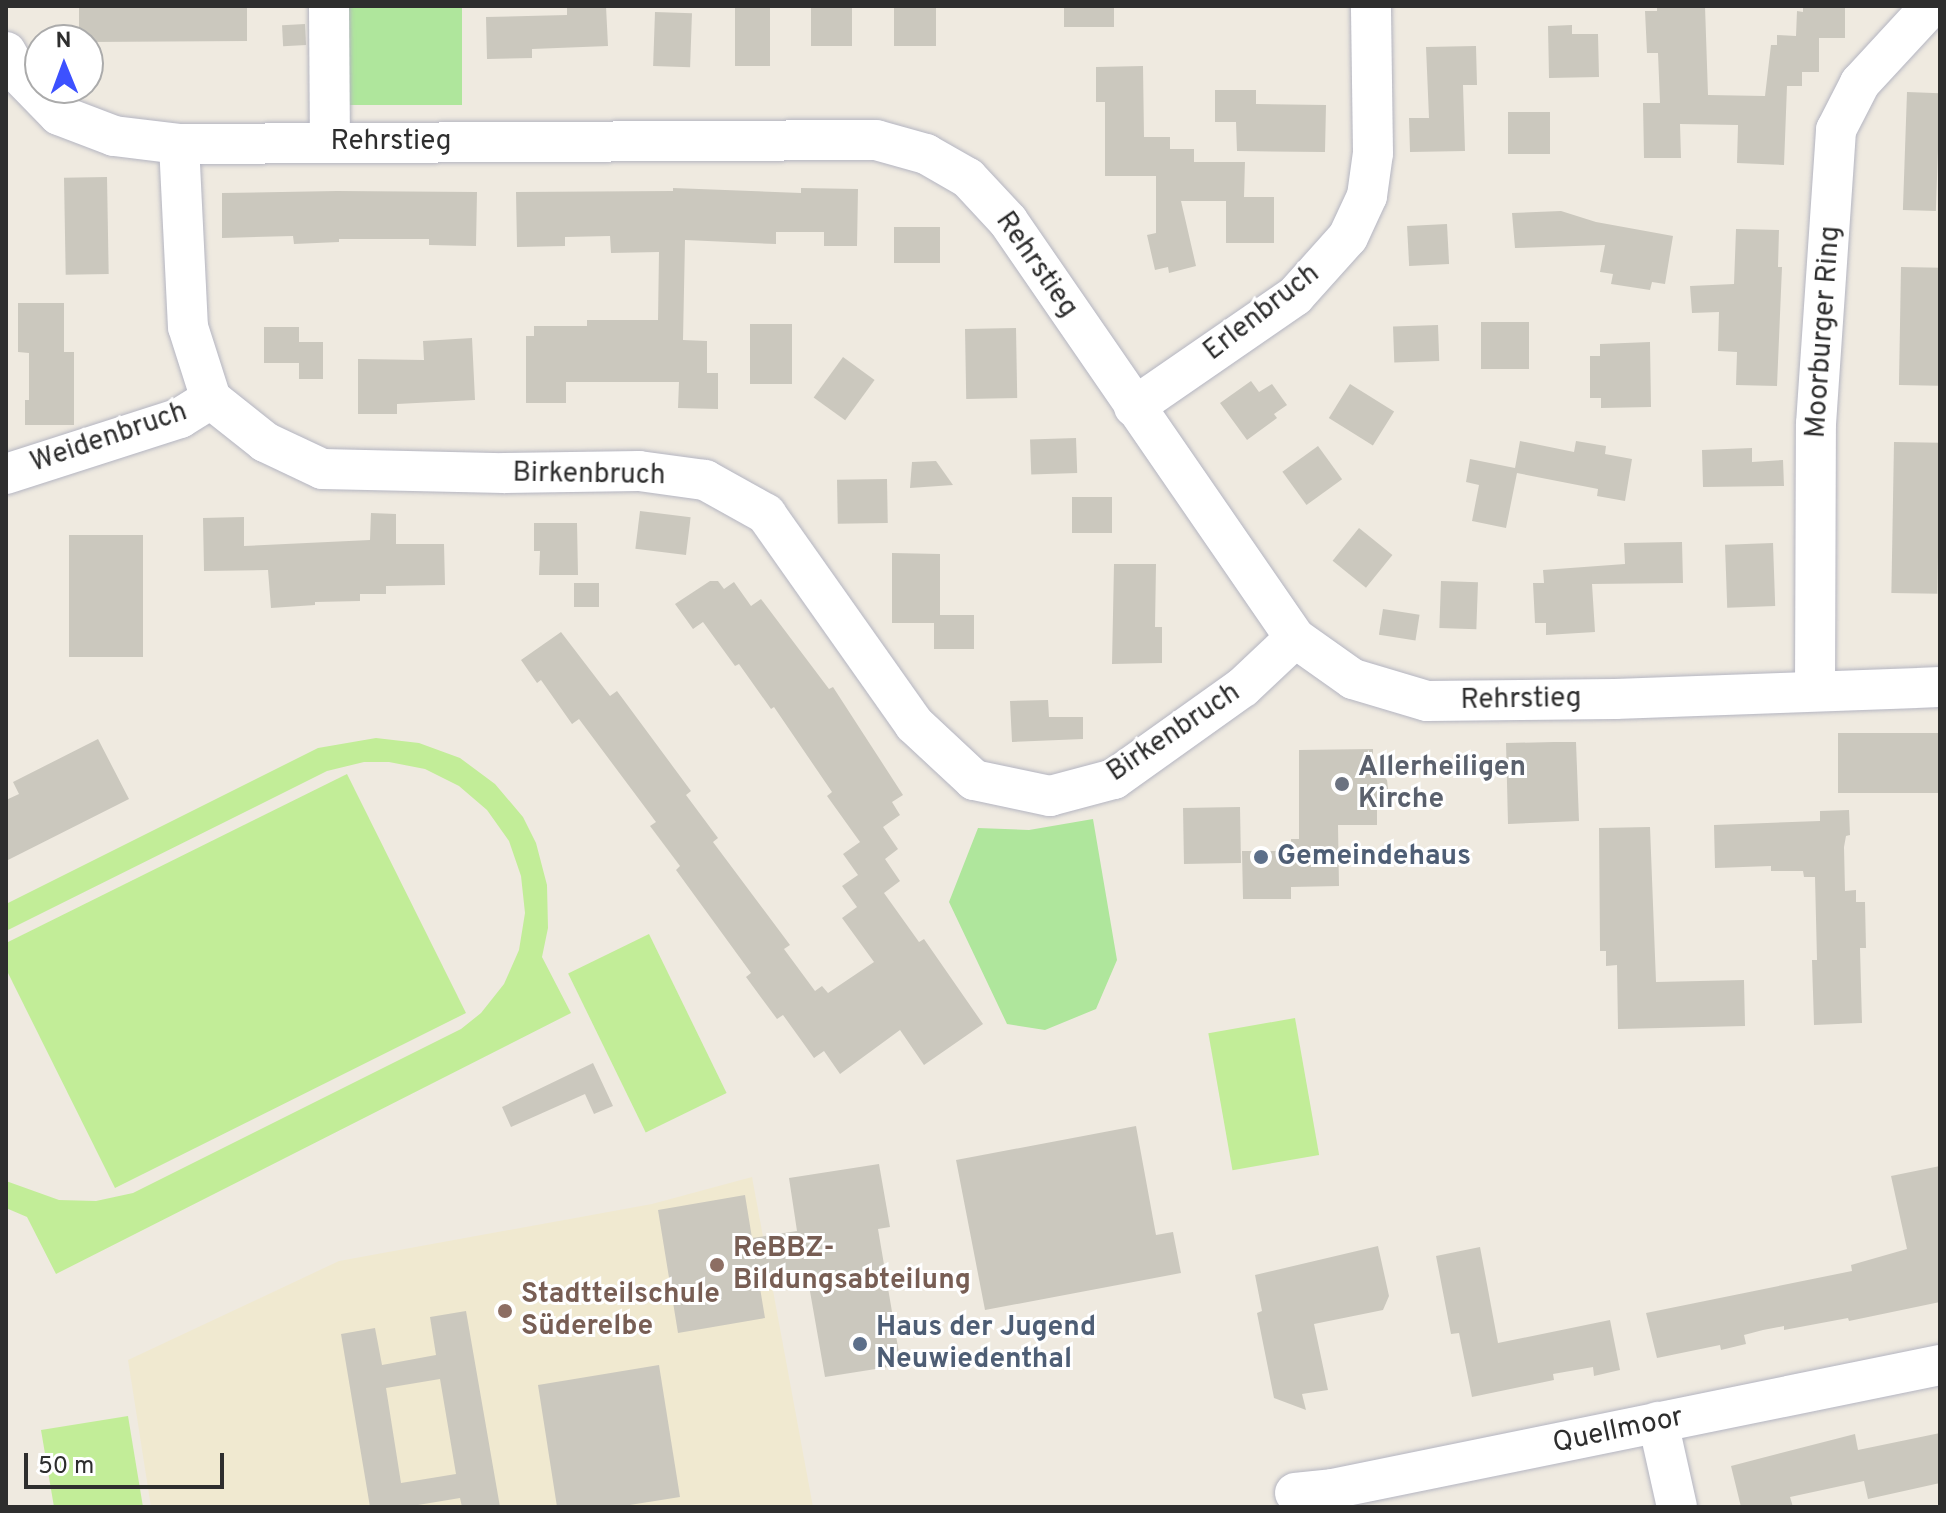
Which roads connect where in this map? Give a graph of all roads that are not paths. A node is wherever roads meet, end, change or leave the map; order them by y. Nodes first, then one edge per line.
1 (329, 6) edge
2 (1371, 6) edge
3 (1931, 6) edge
4 (6, 52) edge
5 (330, 142) junction
6 (179, 144) junction
7 (211, 399) junction
8 (1134, 407) junction
9 (6, 474) edge
10 (1295, 638) junction
11 (1940, 687) edge
12 (1815, 691) junction
13 (1940, 1365) edge
14 (1658, 1422) junction
15 (1295, 1493) dead end
16 (1677, 1507) edge

1 - 5 street
2 - 8 street, Erlenbruch
3 - 12 street, Moorburger Ring
4 - 6 street, Rehrstieg
5 - 6 street, Rehrstieg
5 - 8 street, Rehrstieg
6 - 7 street
7 - 9 street, Weidenbruch
7 - 10 street, Birkenbruch
8 - 10 street, Rehrstieg
10 - 12 street, Rehrstieg
11 - 12 street, Rehrstieg
13 - 14 street, Quellmoor
14 - 15 street, Quellmoor
14 - 16 street

